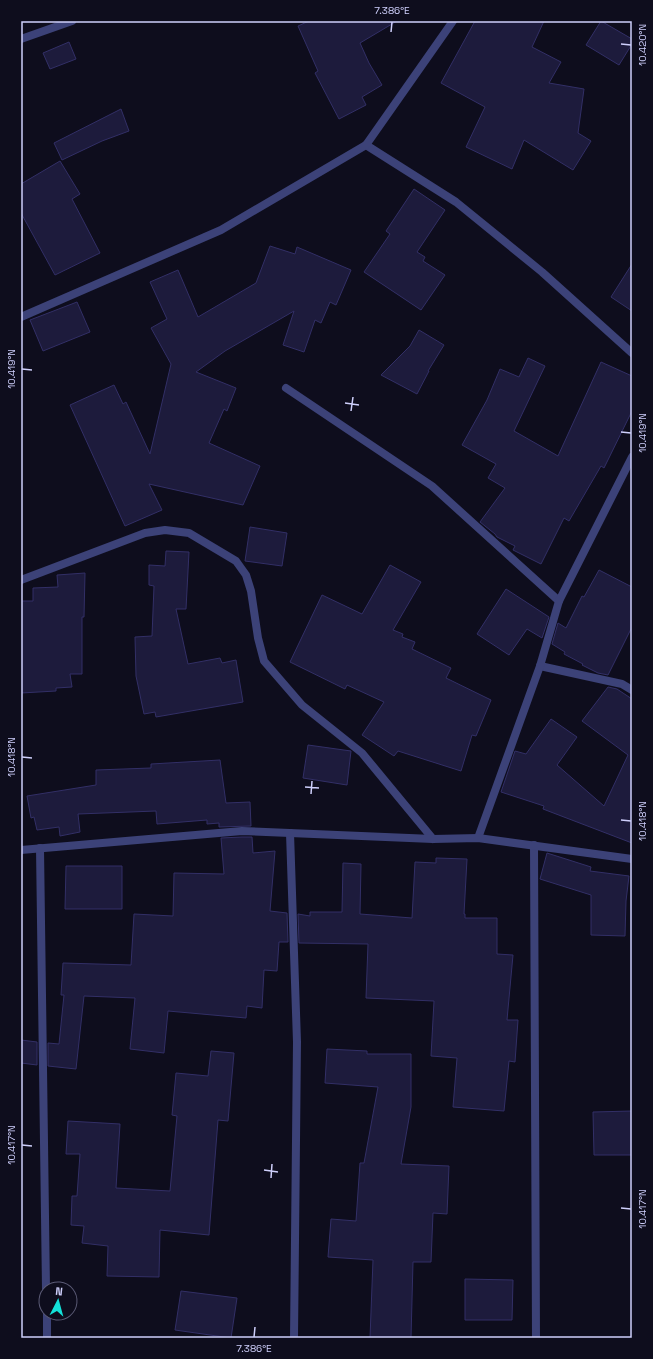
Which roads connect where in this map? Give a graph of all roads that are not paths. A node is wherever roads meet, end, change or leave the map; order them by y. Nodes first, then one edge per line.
1 (72, 21) edge
2 (453, 21) edge
3 (21, 39) edge
4 (366, 145) junction
5 (21, 317) edge
6 (632, 353) edge
7 (286, 388) dead end
8 (632, 457) edge
9 (21, 580) edge
10 (559, 601) junction
11 (540, 666) junction
12 (632, 690) edge
13 (290, 833) junction
14 (478, 838) junction
15 (433, 839) junction
16 (534, 845) junction
17 (40, 848) junction
18 (21, 850) edge
19 (632, 859) edge
20 (46, 1281) edge
21 (47, 1321) edge
22 (47, 1338) edge
23 (294, 1338) edge
24 (536, 1338) edge

1 - 3 street
2 - 4 street
4 - 5 street
4 - 6 street
7 - 10 street
8 - 10 street
9 - 15 street
10 - 11 street
11 - 12 street
11 - 14 street
13 - 15 street
13 - 17 street
13 - 23 street
14 - 15 street
14 - 16 street
16 - 19 street
16 - 24 street
17 - 18 street
17 - 20 street
21 - 22 street

